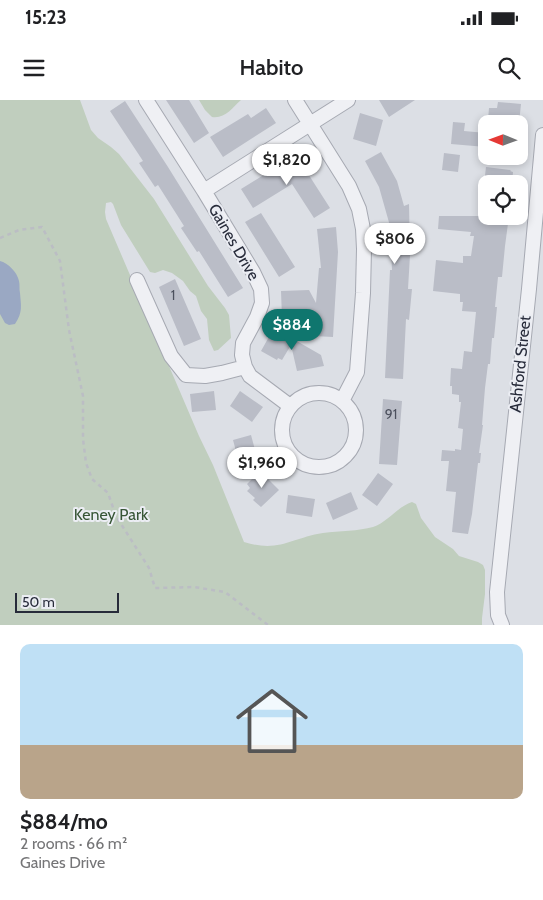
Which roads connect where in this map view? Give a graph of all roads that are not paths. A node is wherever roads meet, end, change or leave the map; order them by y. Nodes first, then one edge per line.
1 (146, 100) edge
2 (295, 100) edge
3 (348, 100) edge
4 (310, 123) junction
5 (543, 135) edge
6 (204, 191) junction
7 (137, 280) dead end
8 (245, 367) junction
9 (342, 401) junction
10 (290, 406) junction
11 (502, 625) edge

1 - 6 street, Gaines Drive
2 - 4 street
3 - 4 street
4 - 6 street
4 - 9 street
5 - 11 street, Ashford Street
6 - 8 street, Gaines Drive
7 - 8 street
8 - 10 street
9 - 10 street
9 - 10 street

